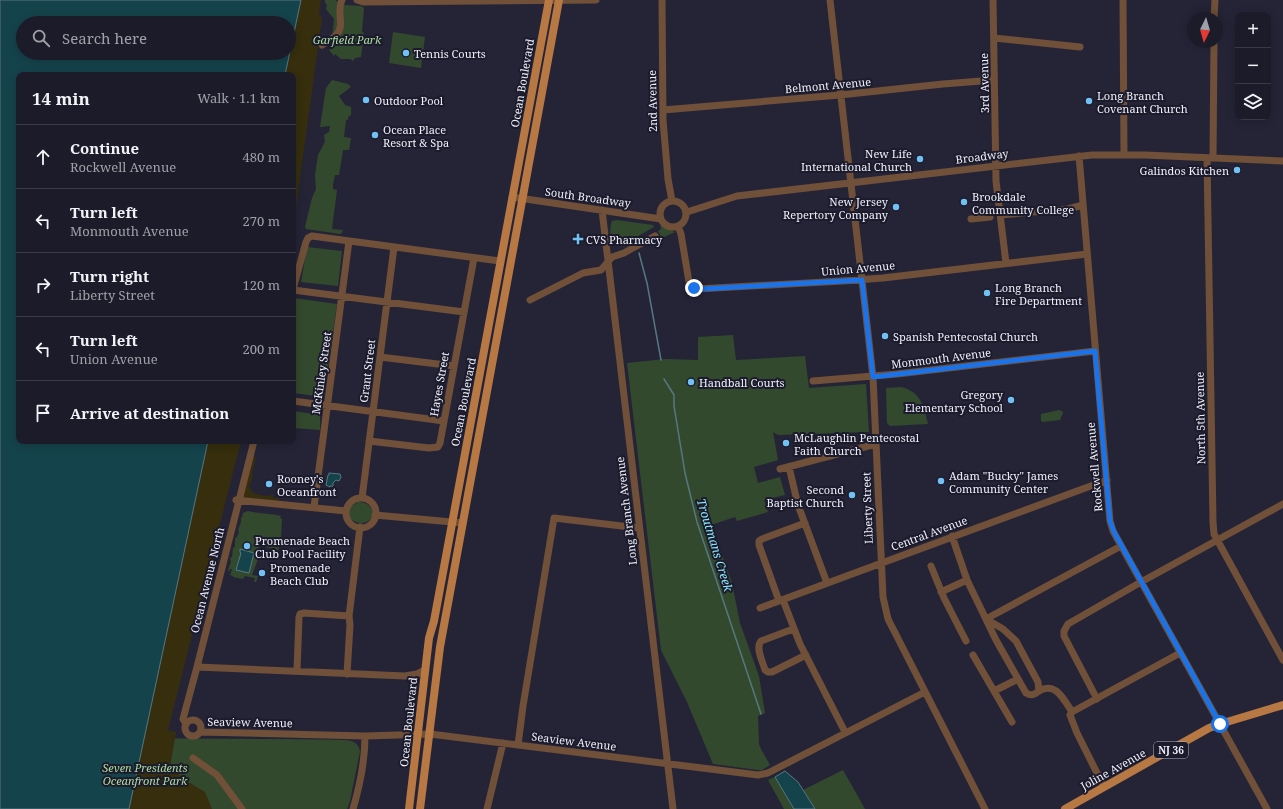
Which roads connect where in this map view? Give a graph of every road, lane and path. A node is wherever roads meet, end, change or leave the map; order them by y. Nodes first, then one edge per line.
1 (343, 0) edge
2 (356, 0) edge
3 (496, 0) edge
4 (549, 0) edge
5 (559, 0) edge
6 (596, 0) edge
7 (662, 0) edge
8 (830, 0) edge
9 (993, 0) edge
10 (1123, 0) edge
11 (1215, 0) edge
12 (1214, 12) edge
13 (994, 38) junction
14 (322, 45) dead end
15 (1080, 47) dead end
16 (1214, 48) edge
17 (994, 80) junction
18 (840, 95) junction
19 (663, 110) junction
20 (1124, 155) junction
21 (1079, 156) junction
22 (1210, 158) junction
23 (1283, 160) edge
24 (996, 166) junction
25 (851, 182) junction
26 (512, 197) junction
27 (523, 199) junction
28 (672, 201) junction
29 (1083, 206) junction
30 (602, 210) junction
31 (686, 212) junction
32 (1000, 215) junction
33 (990, 217) dead end
34 (661, 219) junction
35 (971, 219) dead end
36 (678, 226) junction
37 (655, 236) dead end
38 (349, 241) junction
39 (394, 247) junction
40 (1087, 254) junction
41 (474, 258) junction
42 (500, 261) junction
43 (608, 262) junction
44 (1006, 263) junction
45 (296, 278) edge
46 (862, 280) junction
47 (296, 289) edge
48 (342, 296) junction
49 (530, 300) dead end
50 (387, 302) junction
51 (464, 312) junction
52 (1095, 351) junction
53 (380, 357) junction
54 (454, 366) junction
55 (873, 377) junction
56 (812, 381) dead end
57 (296, 401) edge
58 (328, 405) junction
59 (373, 412) junction
60 (444, 421) junction
61 (369, 441) junction
62 (253, 444) edge
63 (876, 444) junction
64 (789, 467) junction
65 (780, 469) dead end
66 (1107, 480) junction
67 (362, 498) junction
68 (238, 500) junction
69 (1283, 504) edge
70 (314, 508) junction
71 (346, 511) junction
72 (375, 515) junction
73 (452, 521) junction
74 (463, 523) junction
75 (805, 524) junction
76 (360, 527) junction
77 (639, 528) junction
78 (952, 536) junction
79 (1217, 540) junction
80 (1121, 546) junction
81 (881, 563) junction
82 (931, 566) dead end
83 (967, 580) junction
84 (1141, 582) junction
85 (827, 583) junction
86 (941, 592) junction
87 (781, 600) junction
88 (760, 608) dead end
89 (349, 616) junction
90 (986, 619) junction
91 (793, 629) junction
92 (966, 641) dead end
93 (1180, 652) junction
94 (806, 655) junction
95 (973, 655) dead end
96 (1283, 660) edge
97 (197, 667) junction
98 (425, 670) junction
99 (296, 671) junction
100 (347, 674) junction
101 (1018, 679) junction
102 (994, 691) junction
103 (1039, 691) junction
104 (925, 692) junction
105 (1097, 699) junction
106 (1283, 705) edge
107 (1072, 712) junction
108 (1012, 722) dead end
109 (186, 724) junction
110 (1220, 724) junction
111 (200, 732) junction
112 (846, 732) junction
113 (418, 734) junction
114 (430, 734) junction
115 (365, 736) junction
116 (503, 743) junction
117 (518, 745) junction
118 (193, 758) dead end
119 (668, 764) junction
120 (1104, 787) junction
121 (242, 809) edge
122 (353, 809) edge
123 (409, 809) edge
124 (420, 809) edge
125 (487, 809) edge
126 (673, 809) edge
127 (985, 809) edge
128 (1065, 809) edge
129 (1267, 809) edge

1 - 2 street
1 - 14 street
2 - 3 street
3 - 4 street
4 - 5 street
4 - 26 main road, Ocean Boulevard
5 - 6 street
5 - 27 main road, Ocean Boulevard
7 - 19 street, 2nd Avenue
8 - 18 street, Liberty Street
9 - 13 street, 3rd Avenue
10 - 20 street
11 - 12 street
13 - 15 street
13 - 17 street, 3rd Avenue
16 - 22 street, North 5th Avenue
17 - 18 street, Belmont Avenue
17 - 24 street, 3rd Avenue
18 - 19 street, Belmont Avenue
18 - 25 street, Liberty Street
19 - 28 street, 2nd Avenue
20 - 21 street, Broadway
20 - 22 street, Broadway
21 - 24 street, Broadway
21 - 29 street, Rockwell Avenue
22 - 23 street, Broadway
22 - 79 street, North 5th Avenue
24 - 25 street, Broadway
24 - 32 street, 3rd Avenue
25 - 31 street, Broadway
25 - 46 street, Liberty Street
26 - 27 street, South Broadway
26 - 42 main road, Ocean Boulevard
27 - 30 street, South Broadway
27 - 74 main road, Ocean Boulevard
28 - 31 street
28 - 34 street
29 - 32 street
29 - 40 street, Rockwell Avenue
30 - 34 street, South Broadway
30 - 43 street, Long Branch Avenue
31 - 36 street
32 - 44 street, 3rd Avenue
33 - 35 street
34 - 36 street
36 - 46 street, Union Avenue
37 - 43 street
38 - 39 street
38 - 45 street
38 - 48 street, McKinley Street
39 - 41 street
39 - 50 street, Grant Street
40 - 44 street, Union Avenue
40 - 52 street, Rockwell Avenue
41 - 42 street
41 - 51 street, Hayes Street
42 - 73 main road, Ocean Boulevard
43 - 49 street
43 - 77 street, Long Branch Avenue
44 - 46 street, Union Avenue
46 - 55 street, Liberty Street
47 - 48 street
48 - 50 street
48 - 58 street, McKinley Street
50 - 51 street
50 - 53 street, Grant Street
51 - 54 street, Hayes Street
52 - 55 street, Monmouth Avenue
52 - 66 street, Rockwell Avenue
53 - 54 street
53 - 59 street, Grant Street
54 - 60 street, Hayes Street
55 - 56 street, Monmouth Avenue
55 - 63 street, Liberty Street
57 - 58 street
58 - 59 street
58 - 70 street, McKinley Street
59 - 60 street
59 - 61 street, Grant Street
60 - 61 street, Hayes Street
61 - 67 street, Grant Street
62 - 68 street, Ocean Avenue North
63 - 64 street
63 - 81 street, Liberty Street
64 - 65 street
64 - 75 street
66 - 78 street, Central Avenue
66 - 80 street, Rockwell Avenue
67 - 71 street
67 - 72 street
68 - 70 street
68 - 97 street, Ocean Avenue North
69 - 79 street
70 - 71 street
71 - 76 street
72 - 73 street
72 - 76 street
73 - 74 street
73 - 98 main road, Ocean Boulevard
74 - 114 main road, Ocean Boulevard
75 - 85 street
75 - 87 street
76 - 89 street
77 - 117 street
77 - 119 street, Long Branch Avenue
78 - 81 street, Central Avenue
78 - 83 street
79 - 84 street
79 - 96 street, North 5th Avenue
80 - 84 street, Rockwell Avenue
80 - 90 street
81 - 85 street, Central Avenue
81 - 104 street, Liberty Street
82 - 86 street
83 - 86 street
83 - 90 street
84 - 93 street, Rockwell Avenue
84 - 105 street
85 - 87 street, Central Avenue
86 - 92 street
87 - 88 street, Central Avenue
87 - 91 street
89 - 99 street
89 - 100 street
90 - 101 street
90 - 103 street
91 - 94 street
91 - 94 street
93 - 105 street
93 - 110 street, Rockwell Avenue
94 - 112 street
95 - 102 street
97 - 99 street
97 - 109 street, Ocean Avenue North
98 - 100 street
98 - 113 main road, Ocean Boulevard
99 - 100 street
101 - 102 street
101 - 103 street
102 - 108 street
103 - 107 street
104 - 112 street, Seaview Avenue
104 - 127 street, Liberty Street
105 - 107 street
106 - 110 main road, Joline Avenue / NJ 36
107 - 120 street
109 - 111 street
109 - 111 street
110 - 120 main road, Joline Avenue / NJ 36
110 - 129 street, Rockwell Avenue
111 - 115 street, Seaview Avenue
112 - 119 street, Seaview Avenue
113 - 114 street, Seaview Avenue
113 - 115 street, Seaview Avenue
113 - 123 main road, Ocean Boulevard
114 - 116 street, Seaview Avenue
114 - 124 main road, Ocean Boulevard
115 - 122 street
116 - 117 street, Seaview Avenue
116 - 125 street
117 - 119 street, Seaview Avenue
118 - 121 street
119 - 126 street, Long Branch Avenue
120 - 128 main road, Joline Avenue / NJ 36

